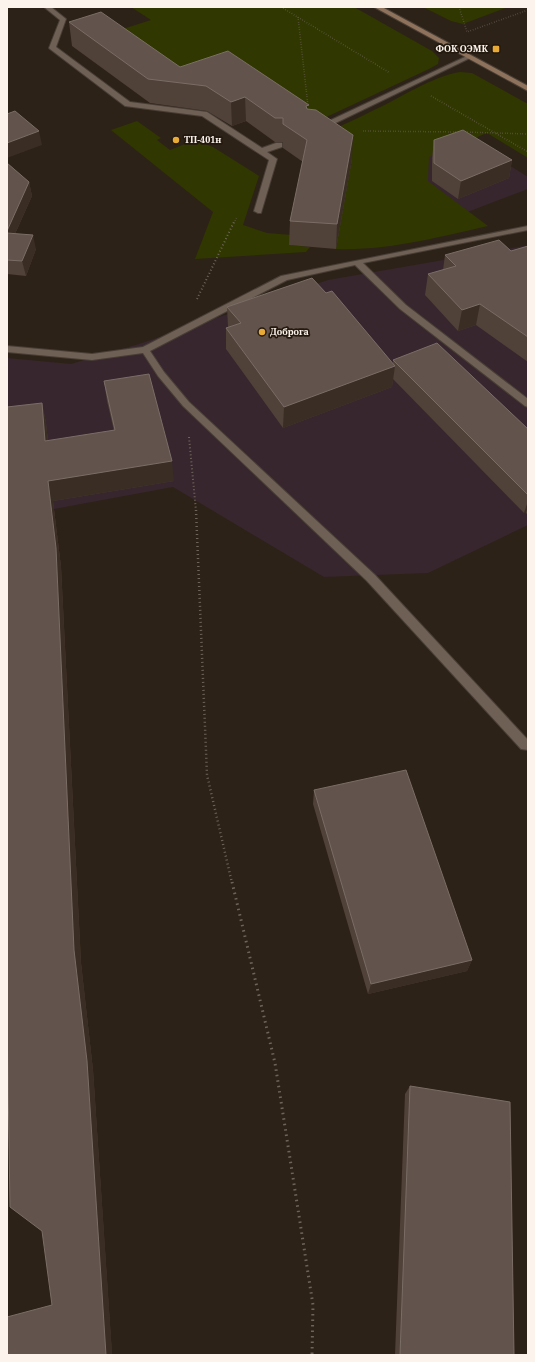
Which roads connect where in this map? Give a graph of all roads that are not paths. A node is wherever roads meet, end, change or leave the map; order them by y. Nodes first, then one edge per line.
1 (47, 7) edge
2 (377, 7) edge
3 (469, 57) junction
4 (528, 89) edge
5 (311, 131) edge
6 (279, 145) edge
7 (262, 151) junction
8 (258, 211) road end
9 (528, 228) edge
10 (357, 262) junction
11 (7, 349) edge
12 (145, 350) junction
13 (528, 404) edge
14 (527, 747) edge

1 - 7 lane
2 - 3 main road
3 - 4 main road
3 - 5 lane
6 - 7 lane
7 - 8 lane
9 - 10 lane
10 - 12 lane
10 - 13 lane
11 - 12 lane
12 - 14 lane

